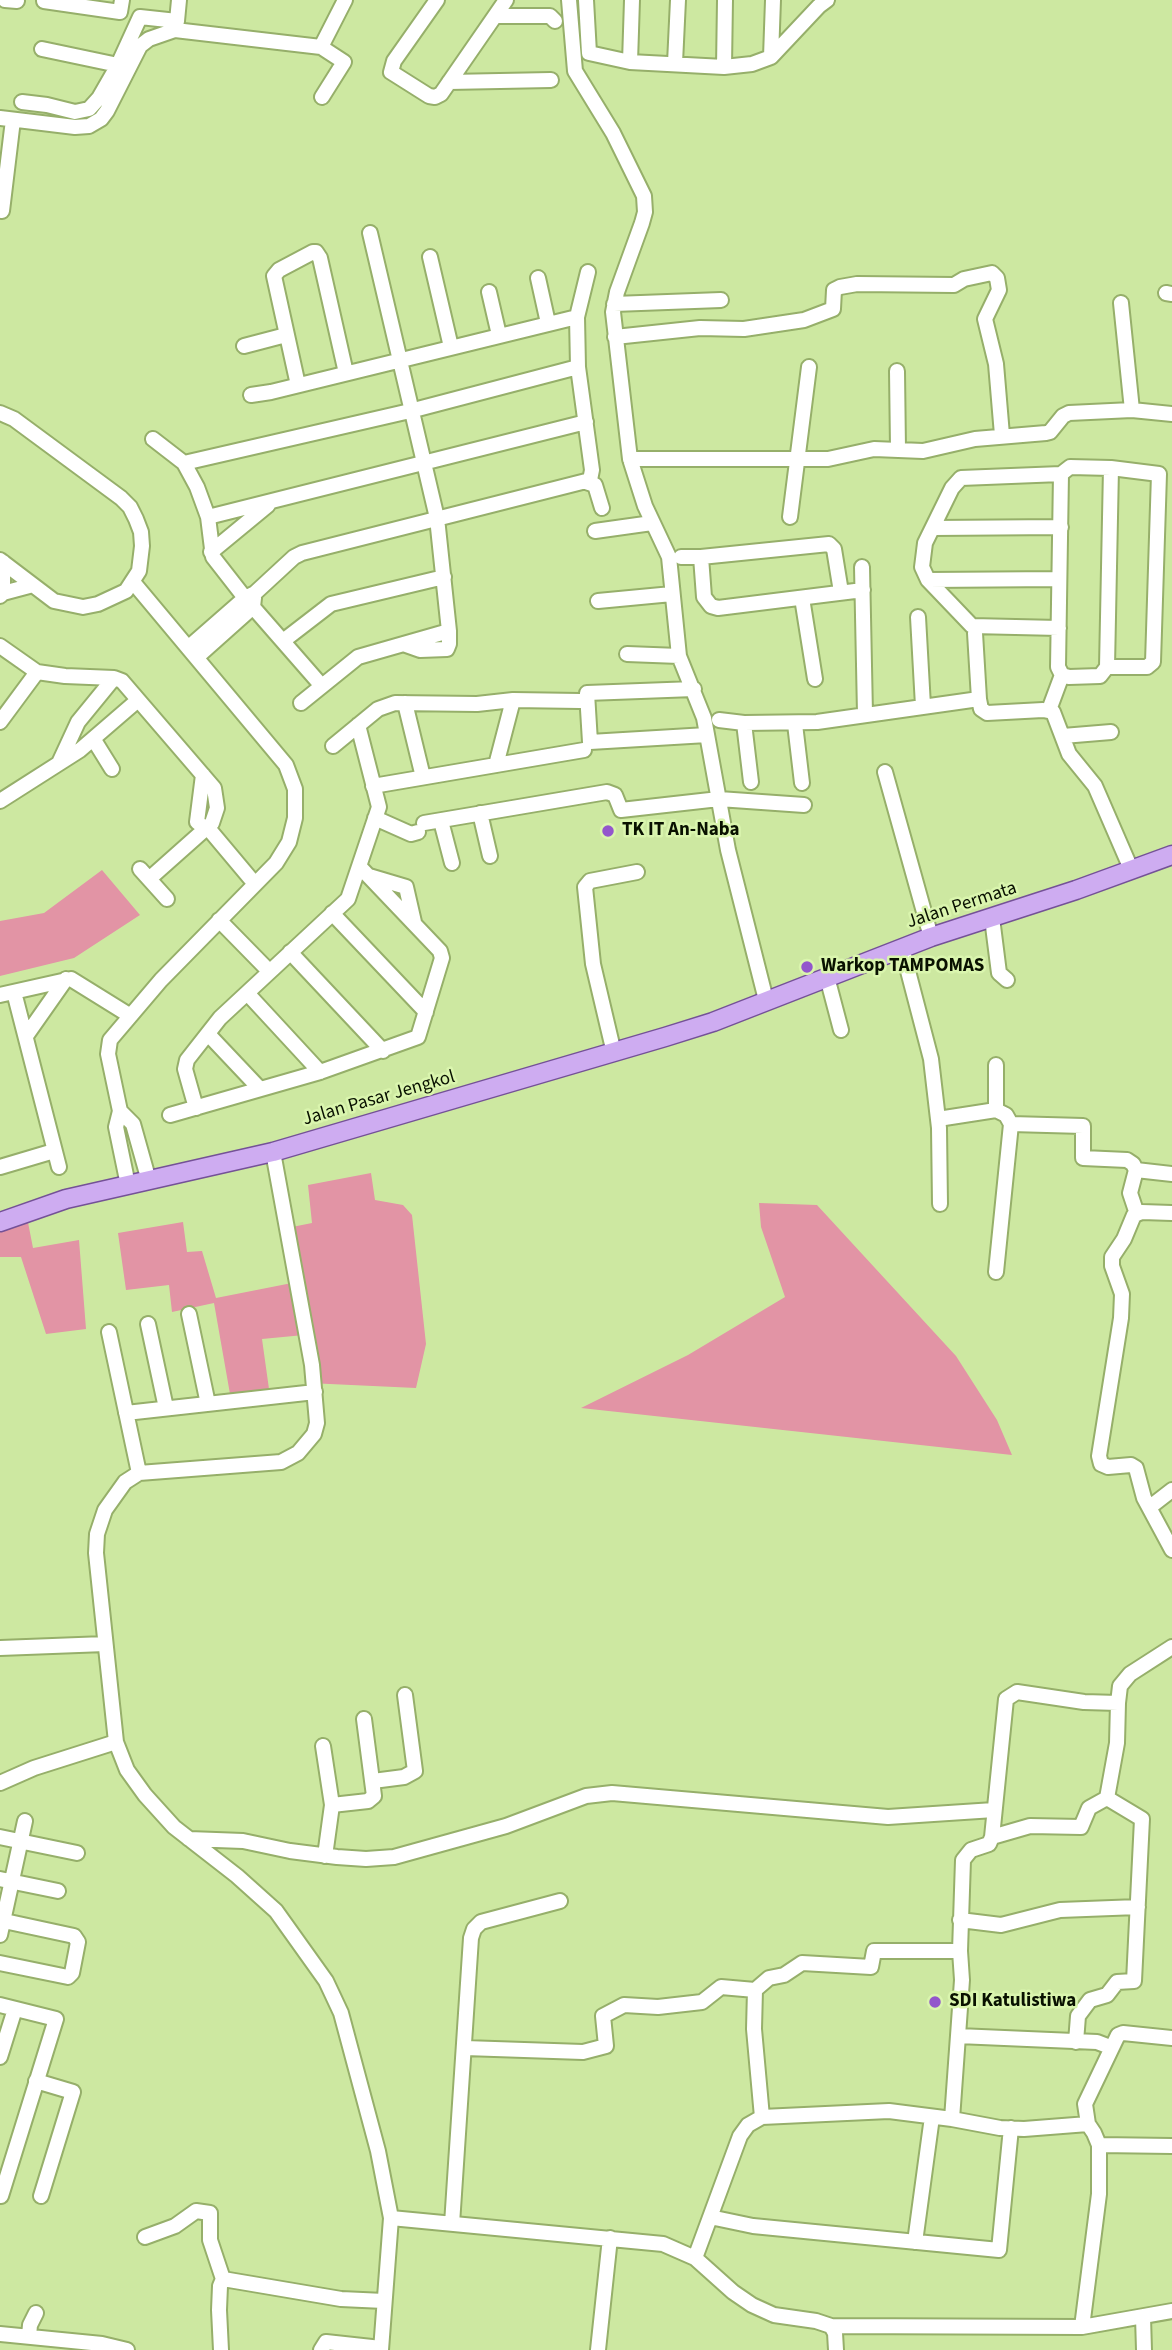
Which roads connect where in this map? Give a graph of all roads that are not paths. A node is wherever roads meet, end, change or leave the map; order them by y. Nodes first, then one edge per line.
1 (5, 0) edge
2 (179, 0) edge
3 (345, 0) edge
4 (437, 0) edge
5 (506, 0) edge
6 (569, 0) edge
7 (586, 0) edge
8 (632, 0) edge
9 (678, 0) edge
10 (725, 0) edge
11 (773, 0) edge
12 (17, 1) edge
13 (44, 1) edge
14 (63, 2) edge
15 (821, 2) edge
16 (121, 6) edge
17 (496, 16) junction
18 (140, 17) junction
19 (555, 21) dead end
20 (176, 25) junction
21 (321, 47) junction
22 (42, 49) dead end
23 (771, 57) junction
24 (631, 62) junction
25 (675, 63) junction
26 (118, 65) junction
27 (724, 67) junction
28 (551, 80) dead end
29 (449, 82) junction
30 (322, 97) dead end
31 (22, 102) dead end
32 (7, 119) edge
33 (2, 211) dead end
34 (370, 233) dead end
35 (430, 257) dead end
36 (588, 272) dead end
37 (538, 278) dead end
38 (489, 292) dead end
39 (721, 300) dead end
40 (1121, 303) dead end
41 (614, 304) junction
42 (577, 317) junction
43 (548, 323) junction
44 (286, 335) junction
45 (499, 335) junction
46 (615, 337) junction
47 (244, 346) dead end
48 (451, 346) junction
49 (398, 359) junction
50 (578, 367) junction
51 (808, 367) dead end
52 (897, 371) dead end
53 (346, 373) junction
54 (298, 385) junction
55 (251, 395) dead end
56 (1132, 410) junction
57 (410, 411) junction
58 (0, 414) edge
59 (1172, 414) edge
60 (586, 422) junction
61 (1002, 435) junction
62 (153, 439) dead end
63 (898, 449) junction
64 (630, 459) junction
65 (796, 459) junction
66 (184, 463) junction
67 (423, 465) junction
68 (1111, 468) junction
69 (1061, 474) junction
70 (586, 482) junction
71 (272, 501) junction
72 (602, 508) dead end
73 (208, 517) junction
74 (790, 517) dead end
75 (437, 518) junction
76 (652, 523) junction
77 (1061, 527) junction
78 (933, 528) junction
79 (595, 531) dead end
80 (211, 552) junction
81 (681, 557) dead end
82 (701, 557) junction
83 (1, 561) edge
84 (862, 567) dead end
85 (444, 577) junction
86 (1059, 579) junction
87 (928, 580) junction
88 (133, 582) junction
89 (33, 585) junction
90 (863, 590) junction
91 (841, 592) junction
92 (672, 594) junction
93 (1, 595) edge
94 (802, 598) junction
95 (251, 599) junction
96 (598, 601) dead end
97 (918, 617) dead end
98 (1059, 628) junction
99 (975, 633) dead end
100 (283, 641) junction
101 (0, 646) edge
102 (193, 652) junction
103 (627, 653) dead end
104 (679, 656) junction
105 (1107, 667) junction
106 (37, 672) junction
107 (1062, 675) junction
108 (114, 678) junction
109 (815, 680) dead end
110 (321, 685) junction
111 (694, 689) junction
112 (978, 699) junction
113 (513, 700) junction
114 (138, 701) junction
115 (580, 701) dead end
116 (405, 703) junction
117 (301, 704) dead end
118 (923, 706) junction
119 (1049, 710) junction
120 (865, 713) junction
121 (719, 720) dead end
122 (0, 722) edge
123 (744, 723) junction
124 (795, 724) junction
125 (358, 725) junction
126 (1111, 732) dead end
127 (708, 735) junction
128 (1063, 736) junction
129 (94, 740) junction
130 (333, 746) dead end
131 (584, 750) dead end
132 (59, 763) junction
133 (496, 765) junction
134 (112, 769) dead end
135 (885, 772) dead end
136 (423, 777) junction
137 (751, 782) dead end
138 (802, 783) dead end
139 (373, 786) junction
140 (719, 799) junction
141 (0, 801) edge
142 (804, 805) dead end
143 (480, 813) junction
144 (375, 818) junction
145 (442, 821) junction
146 (207, 829) junction
147 (1172, 855) edge
148 (490, 856) dead end
149 (452, 863) dead end
150 (1131, 869) junction
151 (363, 871) junction
152 (637, 872) dead end
153 (256, 884) junction
154 (167, 898) dead end
155 (332, 913) junction
156 (992, 918) junction
157 (219, 920) junction
158 (931, 937) junction
159 (902, 948) junction
160 (290, 952) junction
161 (269, 971) junction
162 (827, 977) junction
163 (66, 979) junction
164 (1007, 981) dead end
165 (7, 993) edge
166 (247, 993) junction
167 (766, 1000) junction
168 (426, 1012) junction
169 (129, 1015) junction
170 (841, 1030) dead end
171 (208, 1034) junction
172 (26, 1036) junction
173 (383, 1051) junction
174 (614, 1053) junction
175 (996, 1065) dead end
176 (320, 1072) junction
177 (260, 1089) junction
178 (196, 1108) junction
179 (996, 1110) junction
180 (120, 1111) junction
181 (170, 1115) dead end
182 (938, 1119) junction
183 (1011, 1124) junction
184 (54, 1151) junction
185 (273, 1152) junction
186 (59, 1167) dead end
187 (1136, 1170) junction
188 (1, 1171) edge
189 (1172, 1174) edge
190 (149, 1181) junction
191 (128, 1185) junction
192 (940, 1204) dead end
193 (1172, 1213) edge
194 (1137, 1214) junction
195 (0, 1222) edge
196 (996, 1272) dead end
197 (189, 1314) dead end
198 (148, 1324) dead end
199 (109, 1332) dead end
200 (315, 1392) junction
201 (208, 1404) junction
202 (166, 1408) junction
203 (126, 1413) junction
204 (139, 1473) junction
205 (1172, 1490) edge
206 (1150, 1507) junction
207 (1172, 1550) edge
208 (106, 1644) junction
209 (1172, 1647) edge
210 (0, 1648) edge
211 (405, 1695) dead end
212 (1118, 1703) junction
213 (364, 1718) dead end
214 (116, 1742) junction
215 (323, 1746) dead end
216 (373, 1781) junction
217 (0, 1783) edge
218 (1107, 1798) junction
219 (332, 1805) junction
220 (994, 1810) junction
221 (25, 1821) dead end
222 (0, 1837) edge
223 (992, 1837) junction
224 (189, 1839) junction
225 (21, 1841) junction
226 (78, 1853) dead end
227 (325, 1856) junction
228 (6, 1880) edge
229 (58, 1891) dead end
230 (560, 1901) dead end
231 (1138, 1908) junction
232 (960, 1920) junction
233 (1, 1925) edge
234 (960, 1951) junction
235 (0, 1963) edge
236 (755, 1990) junction
237 (0, 2005) edge
238 (15, 2009) junction
239 (958, 2036) junction
240 (1172, 2038) edge
241 (1076, 2042) junction
242 (1110, 2047) junction
243 (465, 2048) junction
244 (0, 2057) edge
245 (36, 2081) junction
246 (762, 2117) junction
247 (932, 2117) junction
248 (951, 2119) junction
249 (1088, 2124) junction
250 (1011, 2128) junction
251 (1099, 2145) junction
252 (1172, 2146) edge
253 (1, 2196) edge
254 (41, 2196) dead end
255 (710, 2217) junction
256 (391, 2218) junction
257 (452, 2224) junction
258 (145, 2237) dead end
259 (610, 2238) junction
260 (915, 2242) junction
261 (695, 2258) junction
262 (223, 2279) junction
263 (384, 2301) junction
264 (1172, 2311) edge
265 (36, 2314) dead end
266 (1143, 2317) junction
267 (831, 2326) junction
268 (1082, 2327) junction
269 (0, 2334) edge
270 (29, 2336) junction
271 (381, 2349) edge
272 (127, 2350) edge
273 (221, 2350) edge
274 (321, 2350) edge
275 (598, 2350) edge
276 (836, 2350) edge
277 (1144, 2350) edge

1 - 12 street
2 - 20 street
3 - 21 street
4 - 29 street
5 - 17 street
6 - 41 street
7 - 24 street
8 - 24 street
9 - 25 street
10 - 27 street
11 - 23 street
13 - 14 street
14 - 16 street
15 - 23 street
16 - 18 street
17 - 19 street
17 - 29 street
18 - 20 street
18 - 26 street
20 - 21 street
20 - 32 street
21 - 30 street
22 - 26 street
23 - 27 street
24 - 25 street
25 - 27 street
26 - 31 street
28 - 29 street
32 - 33 street
34 - 49 street
35 - 48 street
36 - 42 street
37 - 43 street
38 - 45 street
39 - 41 street
40 - 56 street
41 - 46 street
42 - 43 street
42 - 50 street
43 - 45 street
44 - 47 street
44 - 53 street
44 - 54 street
45 - 48 street
46 - 61 street
46 - 64 street
48 - 49 street
49 - 53 street
49 - 57 street
50 - 57 street
50 - 60 street
51 - 65 street
52 - 63 street
53 - 54 street
54 - 55 street
56 - 59 street
56 - 61 street
57 - 66 street
57 - 67 street
58 - 88 street
60 - 67 street
60 - 70 street
61 - 63 street
62 - 66 street
63 - 65 street
64 - 65 street
64 - 76 street
65 - 74 street
66 - 73 street
67 - 71 street
67 - 75 street
68 - 69 street
68 - 105 street
68 - 105 street
69 - 77 street
69 - 78 street
70 - 72 street
70 - 75 street
71 - 73 street
71 - 80 street
73 - 80 street
75 - 85 street
75 - 95 street
76 - 79 street
76 - 92 street
77 - 78 street
77 - 86 street
78 - 87 street
80 - 95 street
81 - 82 street
82 - 91 street
82 - 94 street
83 - 89 street
83 - 93 street
84 - 90 street
85 - 100 street
85 - 110 street
86 - 87 street
86 - 98 street
87 - 98 street
88 - 89 street
88 - 102 street
89 - 93 street
90 - 91 street
90 - 120 street
91 - 94 street
92 - 96 street
92 - 104 street
94 - 109 street
95 - 100 street
95 - 102 street
97 - 118 street
98 - 107 street
99 - 112 street
100 - 110 street
101 - 106 street
102 - 153 street
103 - 104 street
104 - 111 street
105 - 107 street
106 - 108 street
106 - 122 street
107 - 119 street
108 - 114 street
108 - 132 street
110 - 117 street
111 - 127 street
111 - 127 street
112 - 118 street
112 - 119 street
113 - 115 street
113 - 116 street
113 - 133 street
114 - 129 street
114 - 146 street
116 - 125 street
116 - 136 street
118 - 120 street
119 - 128 street
120 - 124 street
121 - 123 street
123 - 124 street
123 - 137 street
124 - 138 street
125 - 130 street
125 - 139 street
126 - 128 street
127 - 140 street
128 - 150 street
129 - 132 street
129 - 134 street
131 - 133 street
132 - 141 street
133 - 136 street
135 - 158 street
136 - 139 street
139 - 144 street
140 - 142 street
140 - 143 street
140 - 167 street
143 - 145 street
143 - 148 street
144 - 145 street
144 - 151 street
145 - 149 street
146 - 153 street
146 - 154 street
147 - 150 main road, Jalan Permata
150 - 156 main road, Jalan Permata
151 - 155 street
151 - 168 street
152 - 174 street
153 - 157 street
155 - 160 street
155 - 168 street
156 - 158 main road, Jalan Permata
156 - 164 street
157 - 161 street
157 - 169 street
158 - 159 main road, Jalan Permata
159 - 162 main road, Jalan Permata
159 - 182 street
160 - 161 street
160 - 173 street
161 - 166 street
162 - 167 main road, Jalan Permata
162 - 170 street
163 - 165 street
163 - 169 street
163 - 172 street
165 - 172 street
166 - 171 street
166 - 176 street
167 - 174 main road, Jalan Pasar Jengkol
168 - 173 street
169 - 180 street
171 - 177 street
171 - 178 street
172 - 184 street
173 - 176 street
174 - 185 main road, Jalan Pasar Jengkol
175 - 179 street
176 - 177 street
177 - 178 street
178 - 181 street
179 - 182 street
179 - 183 street
180 - 190 street
180 - 191 street
182 - 192 street
183 - 187 street
183 - 196 street
184 - 186 street
184 - 188 street
185 - 190 main road, Jalan Pasar Jengkol
185 - 200 street
187 - 189 street
187 - 194 street
190 - 191 main road, Jalan Pasar Jengkol
191 - 195 main road, Jalan Pasar Jengkol
193 - 194 street
194 - 206 street
197 - 201 street
198 - 202 street
199 - 203 street
200 - 201 street
200 - 204 street
201 - 202 street
202 - 203 street
203 - 204 street
204 - 208 street
205 - 206 street
206 - 207 street
208 - 210 street
208 - 214 street
209 - 212 street
211 - 216 street
212 - 218 street
212 - 220 street
213 - 216 street
214 - 217 street
214 - 224 street
215 - 219 street
216 - 219 street
218 - 223 street
218 - 231 street
219 - 227 street
220 - 223 street
220 - 227 street
221 - 225 street
222 - 225 street
223 - 232 street
224 - 227 street
224 - 256 street
225 - 226 street
225 - 228 street
228 - 229 street
228 - 233 street
230 - 243 street
231 - 232 street
231 - 241 street
232 - 234 street
233 - 235 street
234 - 236 street
234 - 239 street
236 - 243 street
236 - 246 street
237 - 238 street
238 - 244 street
238 - 245 street
239 - 241 street
239 - 248 street
240 - 242 street
241 - 242 street
242 - 249 street
243 - 257 street
245 - 253 street
245 - 254 street
246 - 247 street
246 - 255 street
247 - 248 street
247 - 260 street
248 - 250 street
249 - 250 street
249 - 251 street
250 - 260 street
251 - 252 street
251 - 268 street
255 - 260 street
255 - 261 street
256 - 257 street
256 - 263 street
257 - 259 street
258 - 262 street
259 - 261 street
259 - 275 street
261 - 267 street
262 - 263 street
262 - 273 street
263 - 271 street
264 - 266 street
265 - 270 street
266 - 268 street
266 - 277 street
267 - 268 street
267 - 276 street
269 - 270 street
270 - 272 street
271 - 274 street

